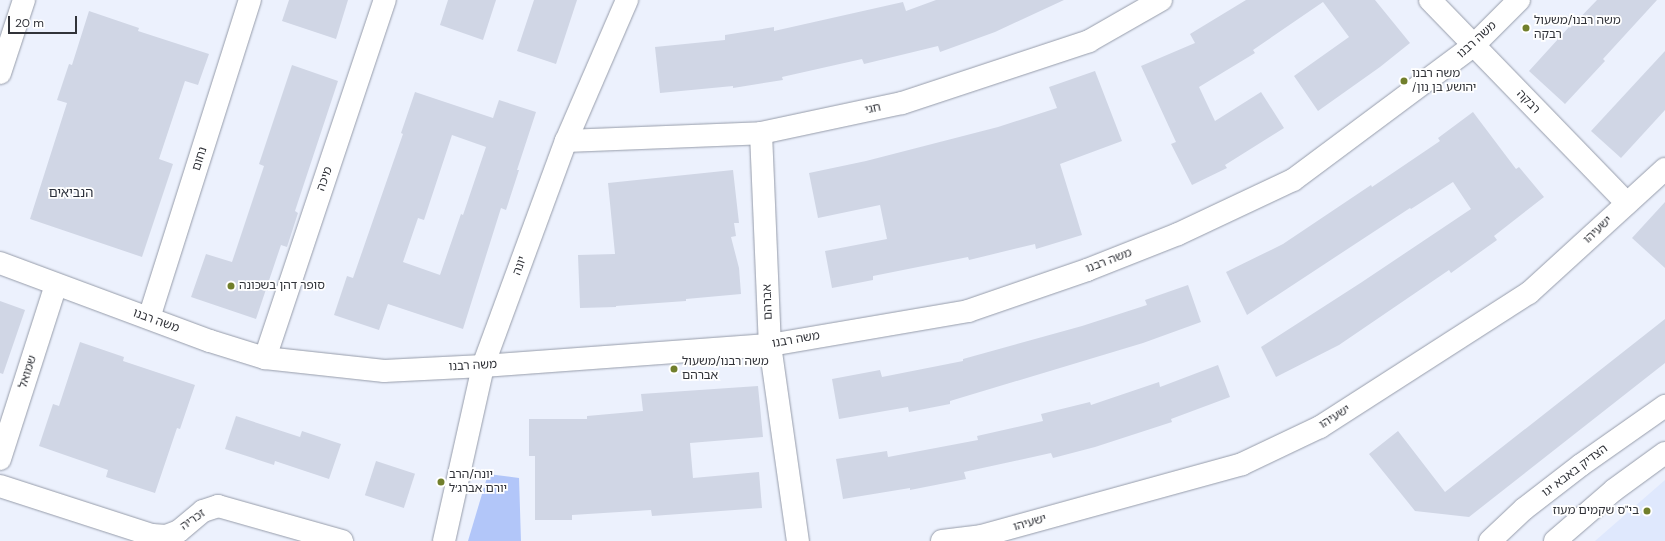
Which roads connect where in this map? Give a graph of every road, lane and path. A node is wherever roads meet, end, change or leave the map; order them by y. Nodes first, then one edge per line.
1 (24, 0) edge
2 (250, 0) edge
3 (385, 0) edge
4 (627, 0) edge
5 (1161, 0) edge
6 (1430, 0) edge
7 (1519, 0) edge
8 (1473, 46) junction
9 (0, 73) edge
10 (761, 133) junction
11 (566, 141) junction
12 (1665, 169) edge
13 (1627, 203) junction
14 (0, 263) edge
15 (56, 285) junction
16 (149, 318) junction
17 (770, 345) junction
18 (265, 358) junction
19 (483, 366) junction
20 (1665, 406) edge
21 (1665, 452) edge
22 (0, 459) edge
23 (0, 486) edge
24 (342, 541) edge
25 (444, 541) edge
26 (798, 541) edge
27 (942, 541) edge
28 (1490, 541) edge
29 (1555, 541) edge

1 - 9 street
2 - 16 street, נחום
3 - 18 street, מיכה
4 - 11 street, יונה
5 - 10 street, חגי
6 - 8 street, רבקה
7 - 8 street, משה רבנו
8 - 13 street, רבקה
8 - 17 street, משה רבנו
10 - 11 street, חגי
10 - 17 street, אברהם
11 - 19 street, יונה
12 - 13 street, ישעיהו
13 - 27 street, ישעיהו
14 - 15 street, משה רבנו
15 - 16 street, משה רבנו
15 - 22 street, שמואל
16 - 18 street, משה רבנו
17 - 19 street, משה רבנו
17 - 26 street, אברהם
18 - 19 street, משה רבנו
19 - 25 street, יונה
20 - 28 street, הצדיק באבא יגו
21 - 29 street
23 - 24 street, זכריה

